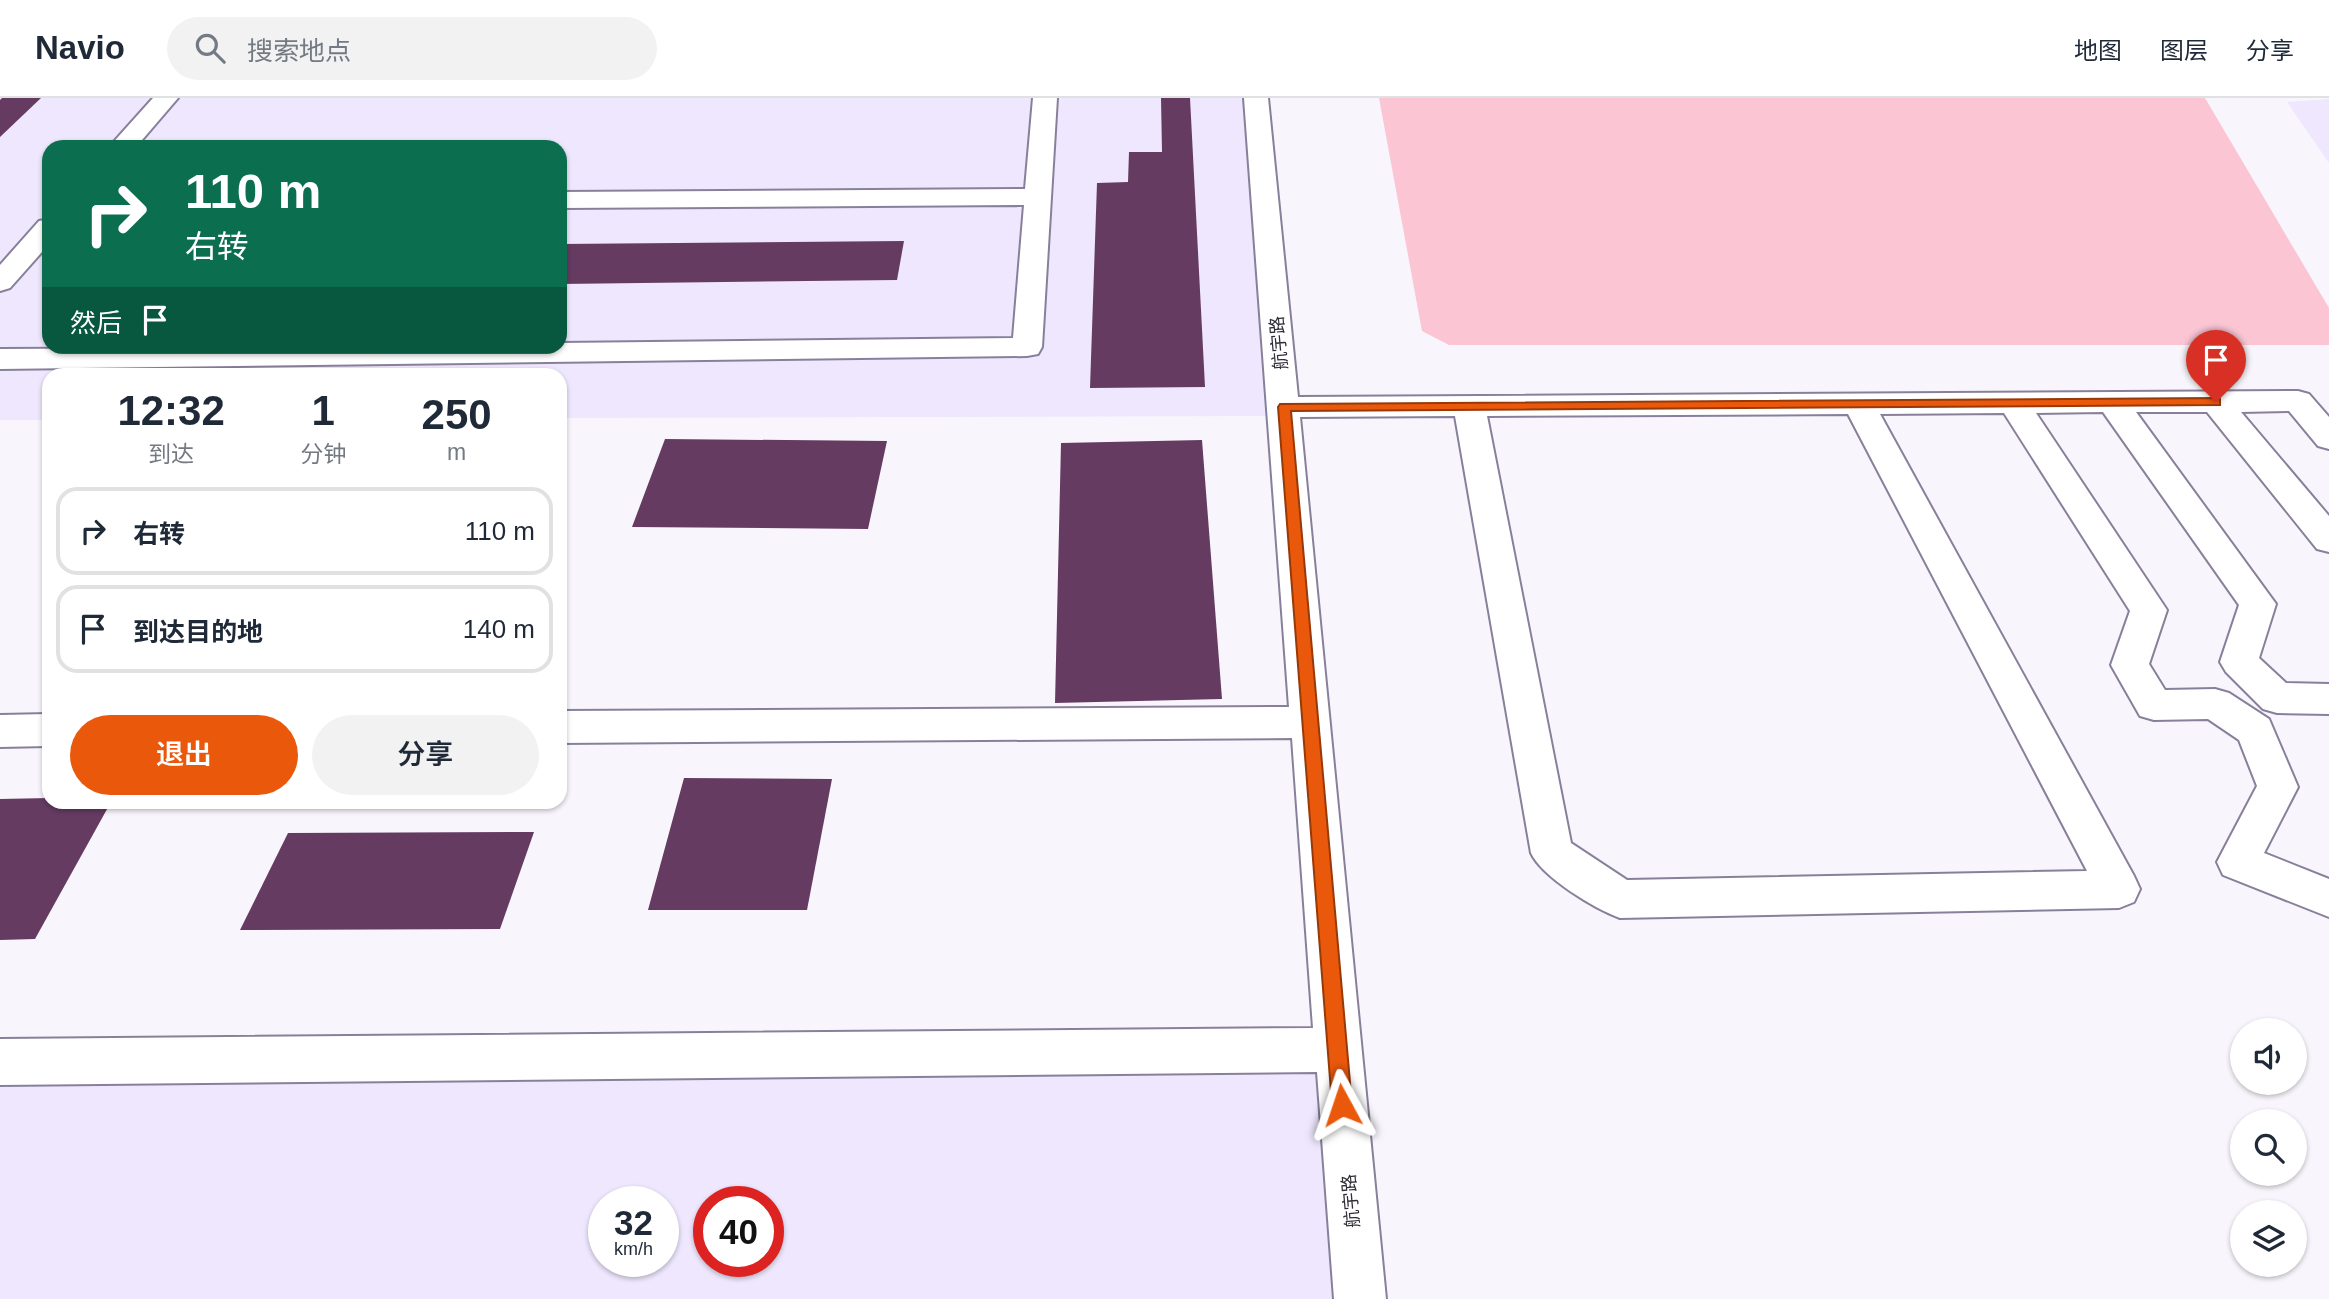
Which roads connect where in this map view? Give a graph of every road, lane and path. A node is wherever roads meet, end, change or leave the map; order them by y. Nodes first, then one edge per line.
1 (166, 98) edge
2 (1045, 98) edge
3 (1256, 98) edge
4 (127, 140) edge
5 (1038, 197) junction
6 (567, 200) edge
7 (42, 235) edge
8 (0, 282) edge
9 (567, 352) edge
10 (428, 354) edge
11 (0, 359) edge
12 (2113, 402) junction
13 (2216, 402) junction
14 (2013, 403) junction
15 (1858, 404) junction
16 (1469, 406) junction
17 (1284, 407) junction
18 (2329, 438) edge
19 (2329, 540) edge
20 (2329, 699) edge
21 (1310, 722) junction
22 (567, 727) edge
23 (42, 730) edge
24 (0, 731) edge
25 (2329, 898) edge
26 (1337, 1050) junction
27 (0, 1062) edge
28 (1360, 1299) edge

1 - 4 street
2 - 5 street
3 - 17 street, 航宇路
5 - 6 street
5 - 9 street
7 - 8 street
10 - 11 street
12 - 13 street
12 - 14 street
12 - 20 street
13 - 18 street
13 - 19 street
14 - 15 street
14 - 25 street
15 - 16 street
15 - 16 street
16 - 17 street
17 - 21 street, 航宇路
21 - 22 street
21 - 26 street, 航宇路
23 - 24 street
26 - 27 street
26 - 28 street, 航宇路

